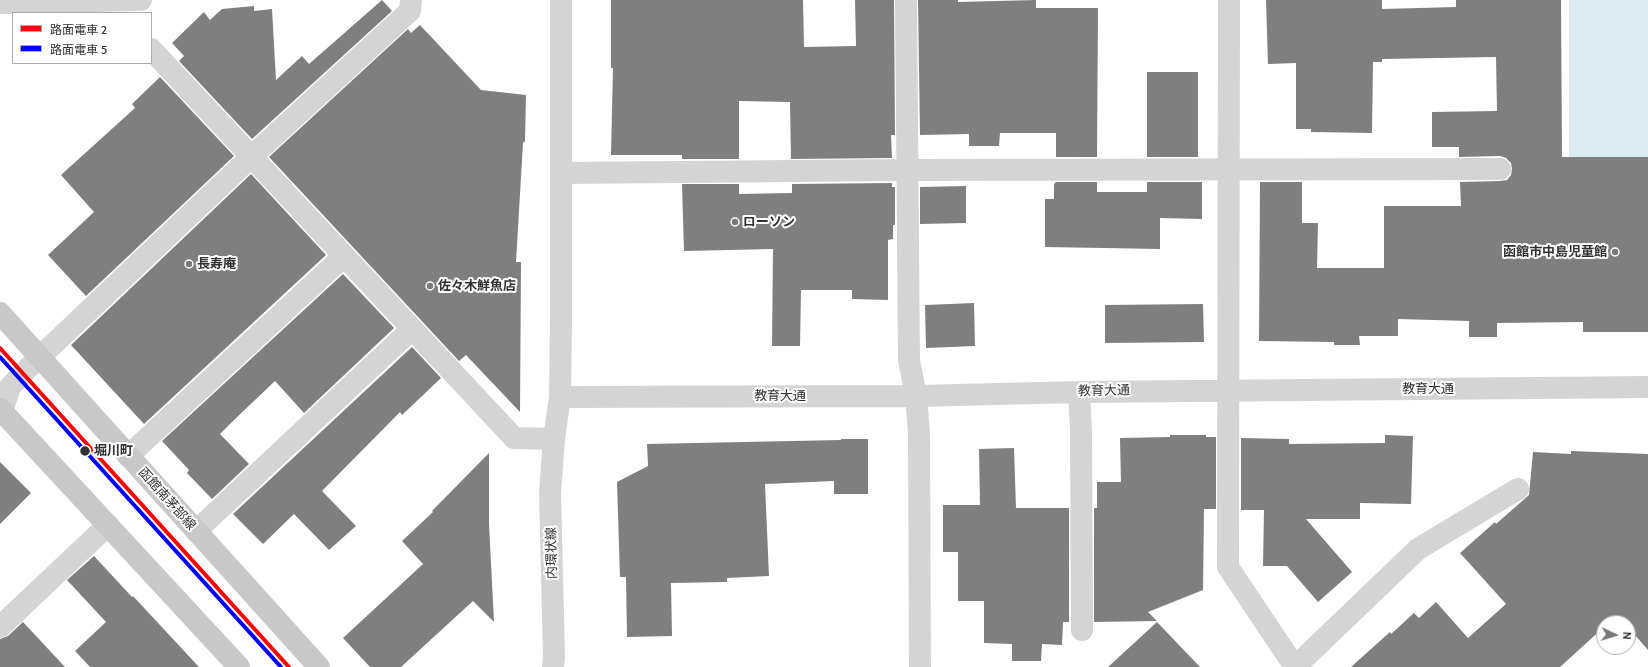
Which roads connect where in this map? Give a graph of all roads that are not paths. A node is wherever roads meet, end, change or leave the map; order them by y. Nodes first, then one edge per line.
1 (122, 0) edge
2 (141, 0) edge
3 (411, 0) edge
4 (561, 0) edge
5 (906, 0) edge
6 (1229, 0) edge
7 (87, 1) edge
8 (0, 3) edge
9 (123, 12) edge
10 (152, 50) edge
11 (252, 156) junction
12 (1500, 169) dead end
13 (908, 170) junction
14 (1229, 170) junction
15 (562, 173) junction
16 (344, 256) junction
17 (0, 313) edge
18 (412, 329) junction
19 (40, 357) junction
20 (1648, 387) edge
21 (1229, 390) junction
22 (1079, 392) junction
23 (916, 396) junction
24 (560, 397) junction
25 (1, 410) edge
26 (554, 440) junction
27 (128, 456) junction
28 (1518, 489) dead end
29 (108, 525) junction
30 (196, 531) junction
31 (0, 627) edge
32 (1082, 630) dead end
33 (239, 667) edge
34 (319, 667) edge
35 (553, 667) edge
36 (920, 667) edge
37 (1295, 667) edge

1 - 2 street
1 - 7 street
1 - 9 street
3 - 11 street
4 - 15 street, 内環状線
5 - 13 street
6 - 14 street
7 - 8 street
10 - 11 street
11 - 16 street
11 - 19 street
12 - 14 street
13 - 14 street
13 - 15 street
13 - 23 street
14 - 21 street
15 - 24 street, 内環状線
16 - 18 street
16 - 27 street
17 - 19 main road, 函館南茅部線
18 - 26 street
18 - 30 street
19 - 25 street
19 - 27 main road, 函館南茅部線
20 - 21 street, 教育大通
21 - 22 street, 教育大通
21 - 37 street
22 - 23 street, 教育大通
22 - 32 street
23 - 24 street, 教育大通
23 - 36 street
24 - 26 street, 内環状線
25 - 29 main road
26 - 35 street, 内環状線
27 - 30 main road, 函館南茅部線
28 - 37 street
29 - 31 street
29 - 33 main road
30 - 34 main road, 函館南茅部線

